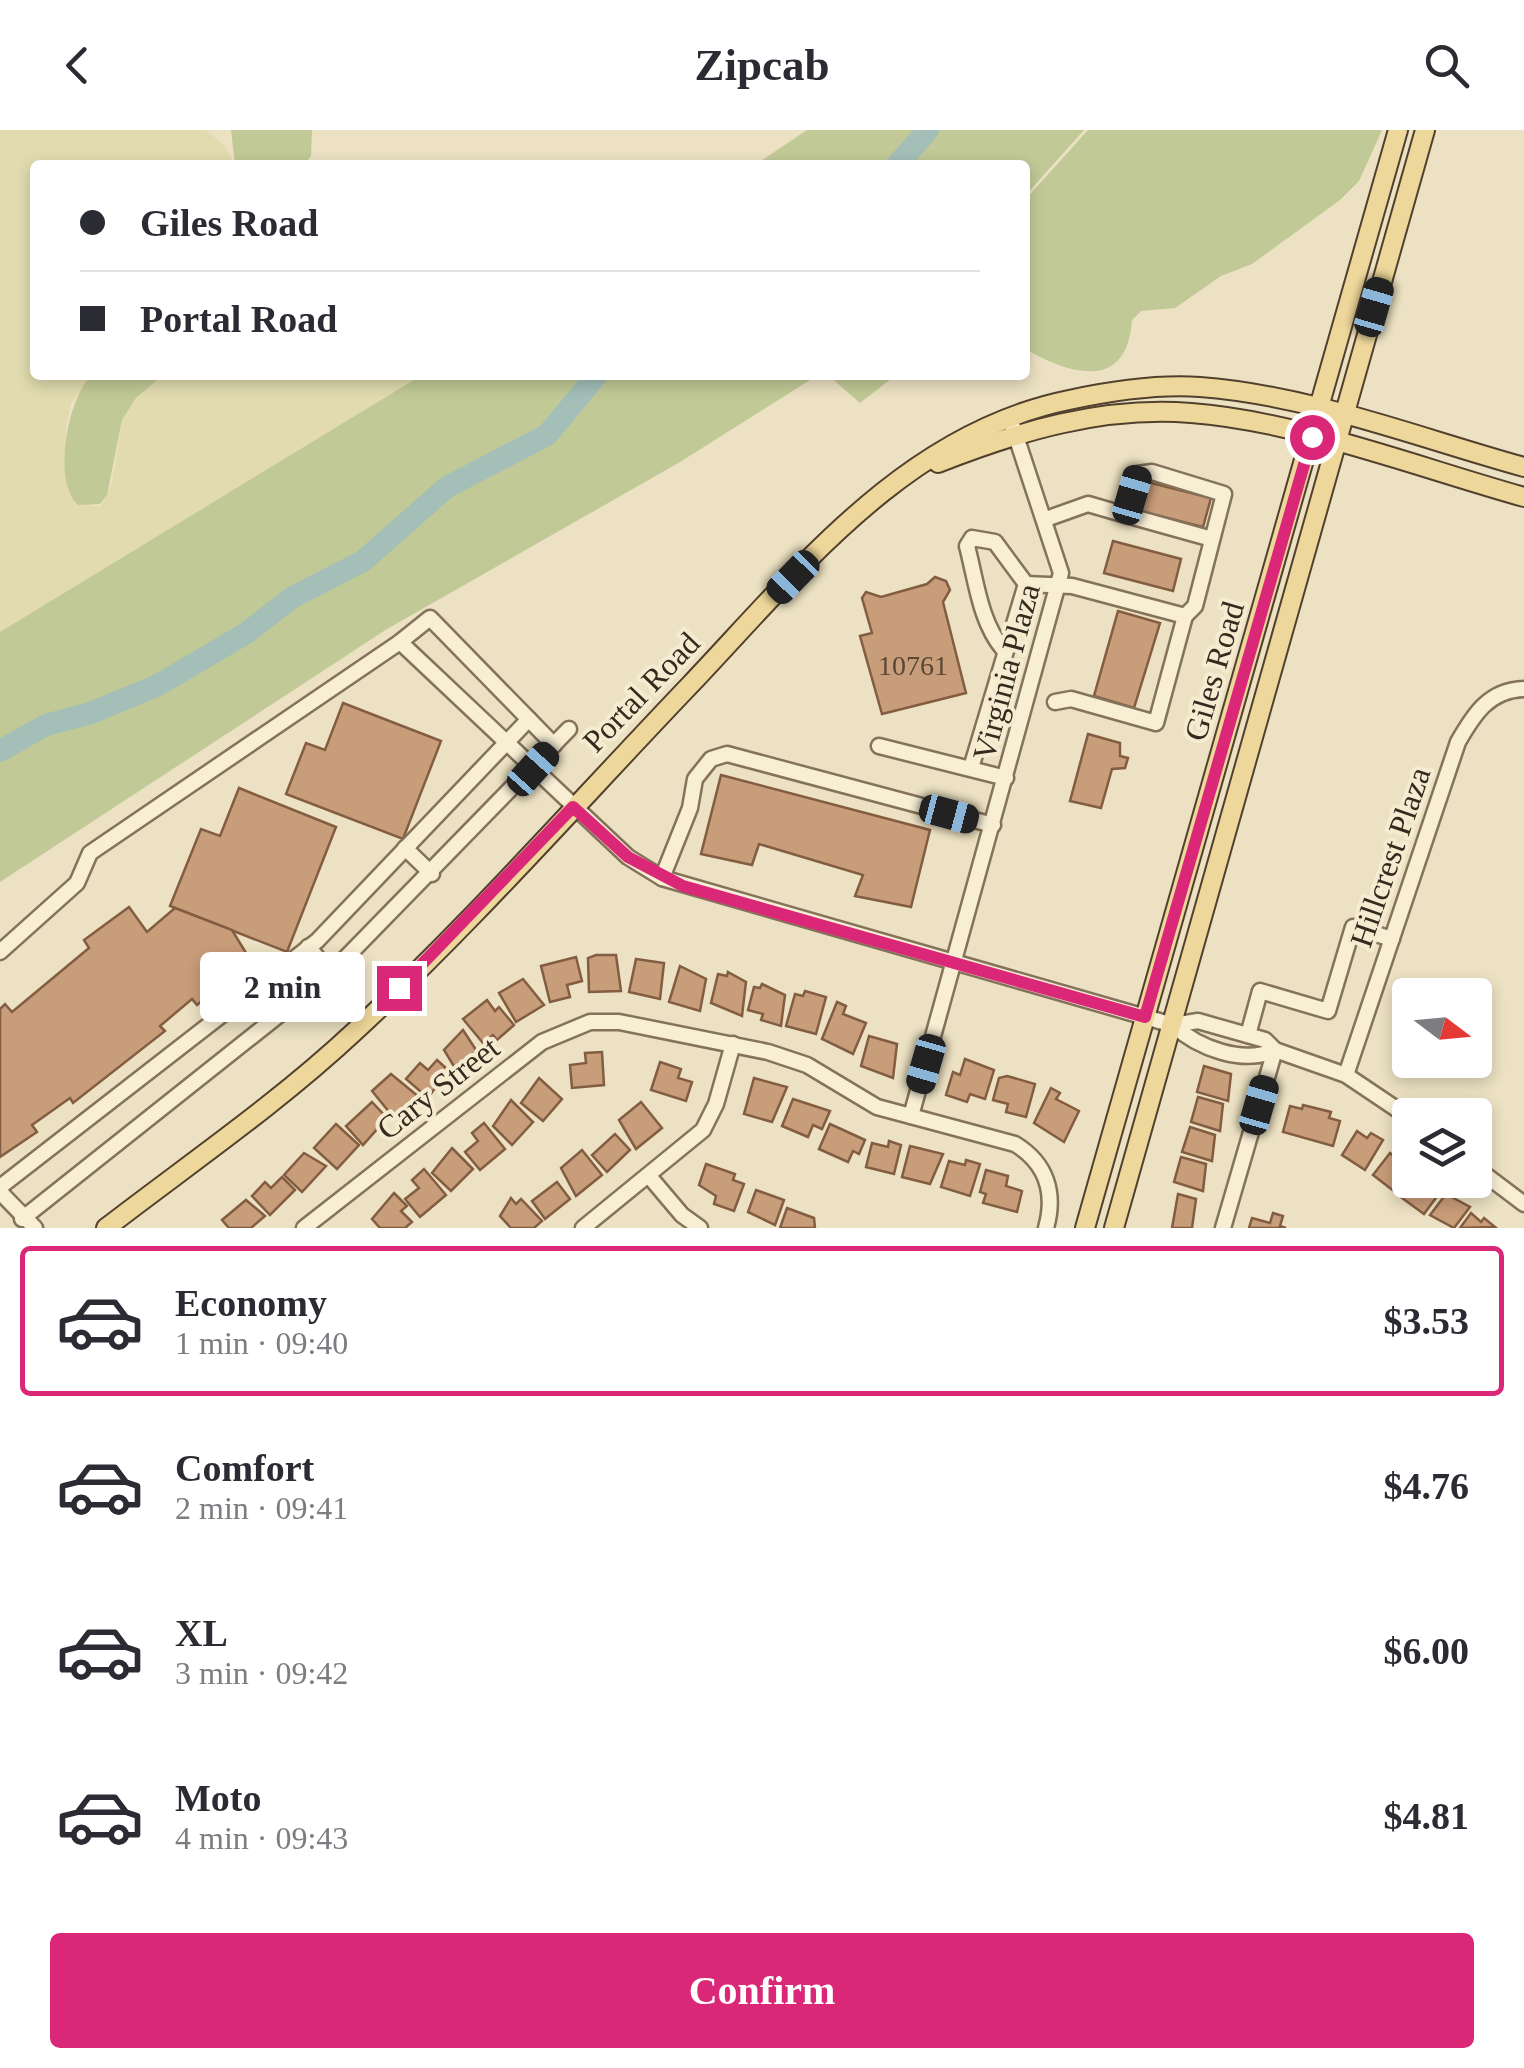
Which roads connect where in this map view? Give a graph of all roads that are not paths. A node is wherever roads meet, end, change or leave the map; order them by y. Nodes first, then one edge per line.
1 (1398, 130) edge
2 (1425, 130) edge
3 (1319, 410) junction
4 (1342, 416) junction
5 (1013, 426) junction
6 (1312, 437) junction
7 (1334, 444) junction
8 (1524, 467) edge
9 (1524, 498) edge
10 (1126, 515) junction
11 (1046, 519) junction
12 (1212, 538) junction
13 (1026, 584) junction
14 (1060, 584) junction
15 (1185, 616) junction
16 (400, 642) junction
17 (1003, 649) junction
18 (1524, 689) edge
19 (1055, 702) dead end
20 (530, 719) junction
21 (569, 729) dead end
22 (506, 744) junction
23 (554, 745) junction
24 (880, 746) dead end
25 (970, 768) junction
26 (533, 769) junction
27 (1006, 778) junction
28 (573, 807) junction
29 (993, 826) junction
30 (405, 848) junction
31 (432, 874) junction
32 (662, 878) junction
33 (1392, 938) junction
34 (308, 947) junction
35 (0, 952) edge
36 (954, 962) junction
37 (331, 974) junction
38 (1145, 1017) junction
39 (1172, 1026) junction
40 (1248, 1035) junction
41 (733, 1044) junction
42 (1275, 1050) junction
43 (1346, 1075) junction
44 (1392, 1106) edge
45 (911, 1116) junction
46 (649, 1176) junction
47 (1492, 1180) edge
48 (0, 1190) edge
49 (1524, 1204) edge
50 (28, 1224) edge
51 (106, 1228) edge
52 (304, 1228) edge
53 (583, 1228) edge
54 (700, 1228) edge
55 (1046, 1228) edge
56 (1084, 1228) edge
57 (1114, 1228) edge
58 (1223, 1228) edge

1 - 3 main road, Giles Road
2 - 4 main road, Giles Road
3 - 4 main road, Portal Road
3 - 5 main road, Portal Road
3 - 6 main road, Giles Road
4 - 7 main road, Giles Road
4 - 8 main road, Portal Road
5 - 6 main road, Portal Road
5 - 11 street, Virginia Plaza
5 - 28 main road, Portal Road
6 - 7 main road, Portal Road
6 - 38 main road, Giles Road
7 - 9 main road, Portal Road
7 - 39 main road, Giles Road
10 - 11 street
10 - 12 street
10 - 12 street
11 - 14 street, Virginia Plaza
12 - 15 street
13 - 14 street
13 - 17 street
13 - 17 street
14 - 15 street
14 - 27 street, Virginia Plaza
15 - 19 street
16 - 20 street
16 - 22 street
16 - 35 street
17 - 25 street
18 - 33 street, Hillcrest Plaza
20 - 22 street
20 - 23 street
21 - 23 street
22 - 26 street
22 - 30 street
23 - 26 street
24 - 25 street
25 - 27 street
26 - 28 street
26 - 31 street
27 - 29 street, Virginia Plaza
28 - 32 street
28 - 51 main road, Portal Road
29 - 32 street
29 - 36 street, Virginia Plaza
30 - 31 street
30 - 34 street
31 - 37 street
32 - 36 street
33 - 40 street
33 - 43 street, Hillcrest Plaza
34 - 37 street
34 - 48 street
36 - 38 street
36 - 45 street, Virginia Plaza
37 - 50 street
38 - 39 street
38 - 56 main road, Giles Road
39 - 40 street
39 - 42 street
39 - 57 main road, Giles Road
40 - 42 street
41 - 45 street
41 - 46 street
41 - 52 street, Cary Street
42 - 43 street
42 - 58 street
43 - 44 street
45 - 55 street
46 - 53 street
46 - 54 street
47 - 49 street
48 - 50 street

